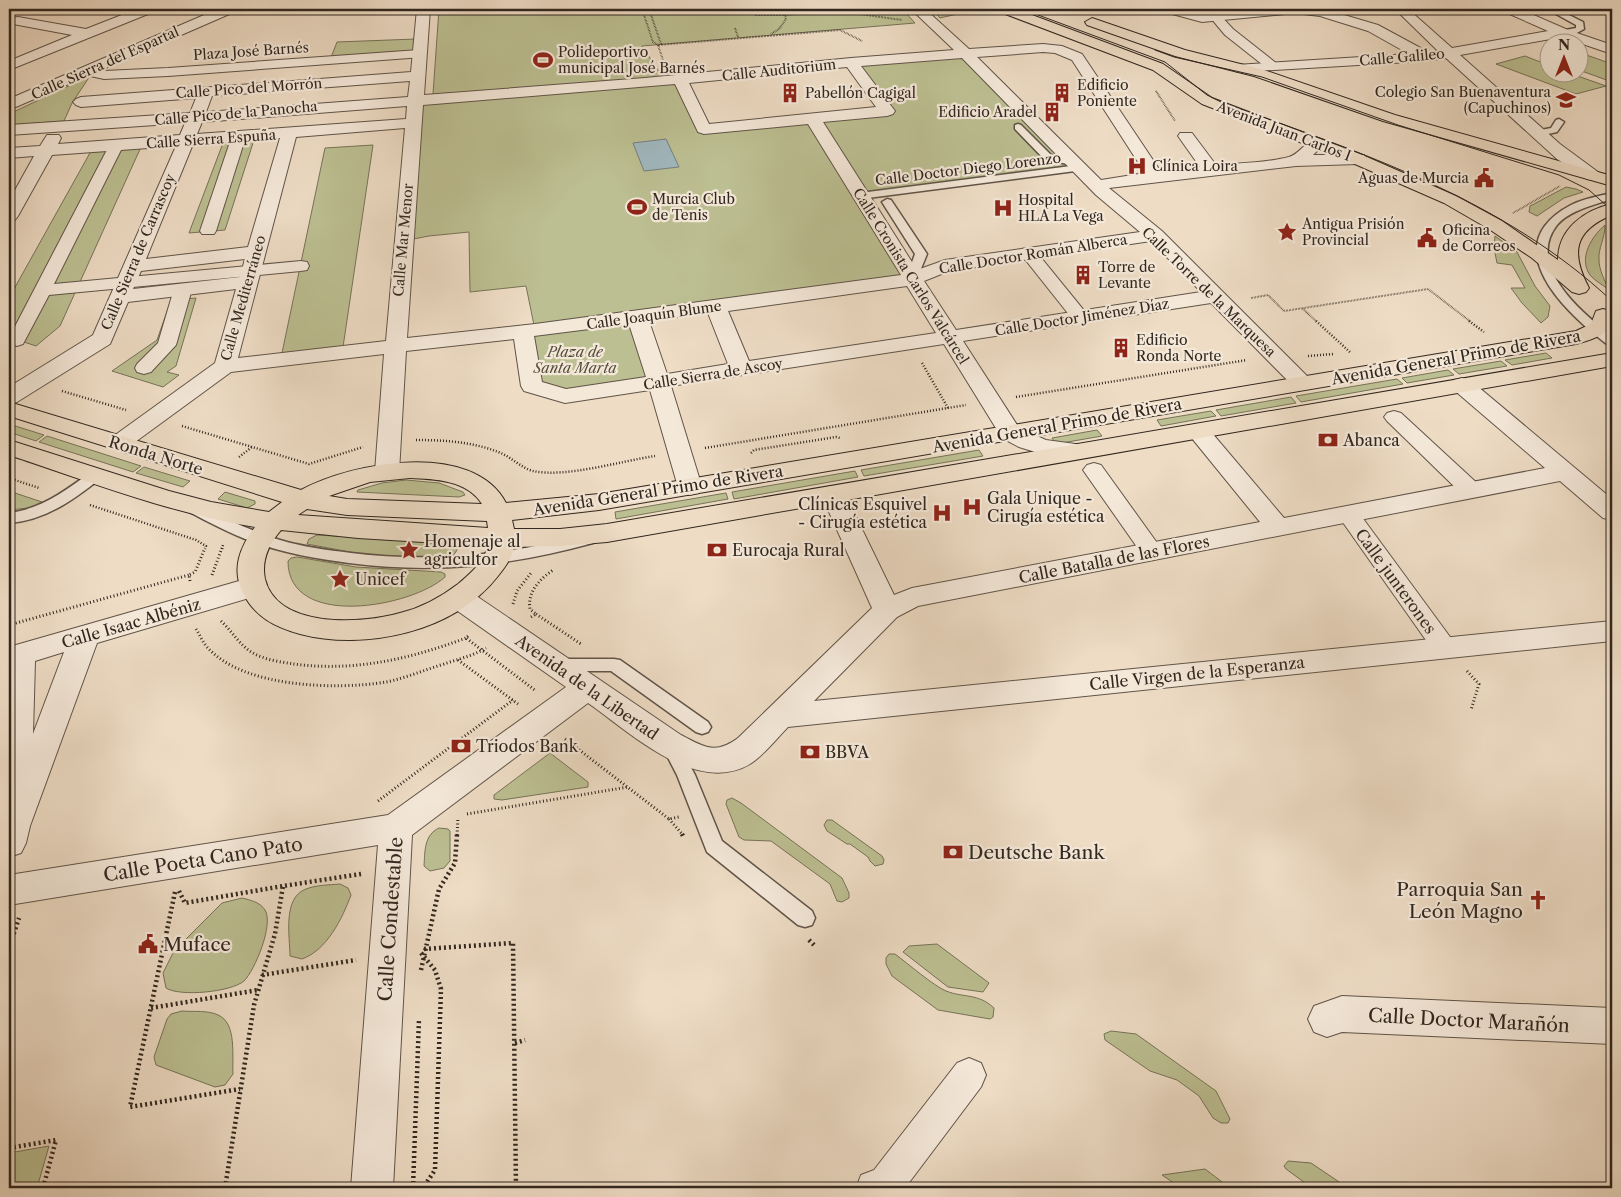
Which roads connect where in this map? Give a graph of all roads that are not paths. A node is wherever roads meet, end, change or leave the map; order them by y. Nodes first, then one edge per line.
1 (116, 9) edge
2 (229, 9) edge
3 (423, 9) edge
4 (918, 9) edge
5 (1005, 9) edge
6 (1170, 9) edge
7 (1401, 9) edge
8 (1510, 9) edge
9 (144, 11) edge
10 (1548, 11) edge
11 (44, 12) dead end
12 (1216, 17) junction
13 (1080, 18) dead end
14 (14, 23) edge
15 (1557, 30) junction
16 (87, 34) junction
17 (1388, 36) junction
18 (146, 45) junction
19 (1612, 50) edge
20 (965, 52) junction
21 (419, 54) junction
22 (1450, 54) junction
23 (9, 56) edge
24 (1426, 57) junction
25 (26, 59) junction
26 (1384, 59) junction
27 (318, 61) junction
28 (851, 62) junction
29 (9, 66) edge
30 (1272, 66) junction
31 (1240, 68) junction
32 (86, 71) junction
33 (168, 72) junction
34 (417, 76) junction
35 (680, 80) junction
36 (1194, 81) junction
37 (313, 83) junction
38 (207, 91) junction
39 (159, 95) junction
40 (16, 97) edge
41 (414, 100) junction
42 (81, 102) dead end
43 (9, 105) edge
44 (195, 117) junction
45 (812, 118) junction
46 (299, 120) junction
47 (1559, 122) dead end
48 (413, 123) junction
49 (1018, 127) dead end
50 (58, 128) junction
51 (9, 130) edge
52 (1539, 133) junction
53 (239, 136) junction
54 (1186, 136) road end
55 (185, 141) junction
56 (1316, 144) junction
57 (116, 146) junction
58 (46, 151) junction
59 (9, 153) edge
60 (1358, 159) junction
61 (1296, 161) junction
62 (1211, 171) junction
63 (1047, 175) dead end
64 (1593, 175) junction
65 (1157, 178) junction
66 (1612, 180) edge
67 (1099, 182) junction
68 (860, 196) junction
69 (1612, 196) edge
70 (887, 202) dead end
71 (1612, 209) edge
72 (9, 216) edge
73 (208, 231) dead end
74 (1155, 235) junction
75 (1028, 253) junction
76 (1541, 255) junction
77 (301, 266) dead end
78 (253, 268) junction
79 (912, 279) junction
80 (126, 281) junction
81 (1579, 288) junction
82 (183, 289) junction
83 (42, 290) junction
84 (1216, 296) junction
85 (716, 306) junction
86 (638, 317) junction
87 (1080, 317) junction
88 (1606, 327) edge
89 (523, 331) junction
90 (949, 337) junction
91 (17, 340) dead end
92 (395, 346) junction
93 (1612, 359) edge
94 (225, 366) junction
95 (144, 368) dead end
96 (741, 369) junction
97 (659, 382) junction
98 (1302, 383) junction
99 (1462, 385) junction
100 (9, 398) edge
101 (9, 409) edge
102 (1394, 417) dead end
103 (1198, 431) junction
104 (1010, 433) junction
105 (119, 444) junction
106 (9, 447) edge
107 (1088, 460) junction
108 (388, 472) junction
109 (1565, 472) junction
110 (96, 475) junction
111 (690, 487) junction
112 (1471, 490) junction
113 (833, 494) junction
114 (303, 500) junction
115 (1612, 512) edge
116 (1348, 514) junction
117 (9, 518) edge
118 (1278, 527) junction
119 (267, 530) junction
120 (499, 537) junction
121 (1152, 552) junction
122 (253, 587) junction
123 (459, 598) junction
124 (887, 610) junction
125 (1612, 631) edge
126 (85, 636) junction
127 (1444, 647) junction
128 (15, 656) edge
129 (555, 665) junction
130 (588, 688) junction
131 (781, 716) junction
132 (702, 727) dead end
133 (670, 744) junction
134 (722, 761) joint
135 (387, 815) junction
136 (11, 835) edge
137 (15, 900) edge
138 (805, 918) dead end
139 (1327, 1019) dead end
140 (1612, 1026) edge
141 (969, 1075) dead end
142 (372, 1188) edge
143 (874, 1188) edge

1 - 9 street
2 - 18 street, Calle Sierra del Espartal
3 - 21 street, Calle Mar Menor
4 - 20 street, Calle Torre de la Marquesa
5 - 36 main road, Avenida Juan Carlos I
6 - 12 street
7 - 22 street
8 - 15 street
9 - 16 street
10 - 15 lane
10 - 15 lane
11 - 14 street
12 - 17 street
12 - 30 street
13 - 31 main road
14 - 16 street
15 - 19 street
15 - 22 street, Calle Galileo
16 - 18 street
16 - 25 street
17 - 24 street
17 - 26 street
18 - 32 street, Calle Sierra del Espartal
20 - 28 street, Calle Auditorium
20 - 65 street, Calle Auditorium
20 - 67 street, Calle Torre de la Marquesa
21 - 27 street, Plaza José Barnés
21 - 34 street, Calle Mar Menor
22 - 24 street, Calle Galileo
22 - 52 street
23 - 25 street
24 - 26 street, Calle Galileo
25 - 29 street
25 - 32 street
26 - 30 street, Calle Galileo
27 - 33 street, Plaza José Barnés
27 - 37 street, Calle Mediterráneo
28 - 35 street, Calle Auditorium
28 - 45 street
30 - 31 street, Calle Galileo
31 - 36 main road
31 - 64 main road
32 - 33 street, Plaza José Barnés
32 - 40 street, Calle Sierra del Espartal
33 - 39 street
34 - 37 street, Calle Pico del Morrón
34 - 41 street, Calle Mar Menor
35 - 41 street, Calle Auditorium
35 - 45 street
36 - 56 main road, Avenida Juan Carlos I
37 - 38 street, Calle Pico del Morrón
37 - 46 street, Calle Mediterráneo
38 - 39 street, Calle Pico del Morrón
38 - 44 street, Calle Sierra de Carrascoy
39 - 42 street, Calle Pico del Morrón
40 - 43 street, Calle Sierra del Espartal
41 - 46 street, Calle Pico de la Panocha
41 - 48 street, Calle Mar Menor
44 - 46 street, Calle Pico de la Panocha
44 - 50 street, Calle Pico de la Panocha
44 - 55 street, Calle Sierra de Carrascoy
45 - 68 street, Calle Cronista Carlos Valcárcel
46 - 48 street, Calle Sierra Espuña
46 - 53 street, Calle Sierra Espuña
46 - 78 street, Calle Mediterráneo
47 - 52 lane
48 - 92 street, Calle Mar Menor
49 - 67 lane
50 - 51 street, Calle Pico de la Panocha
50 - 58 street
52 - 64 street
53 - 55 street, Calle Sierra Espuña
53 - 73 street
54 - 62 street
55 - 57 street, Calle Sierra Espuña
55 - 80 street, Calle Sierra de Carrascoy
56 - 60 main road, Avenida Juan Carlos I
56 - 61 street
57 - 58 street, Calle Sierra Espuña
57 - 83 street
58 - 59 street, Calle Sierra Espuña
58 - 72 street
60 - 61 street
60 - 76 main road, Avenida Juan Carlos I
61 - 62 street
62 - 65 street
63 - 67 lane
64 - 66 main road
65 - 67 street
67 - 68 lane, Calle Doctor Diego Lorenzo
67 - 74 street, Calle Torre de la Marquesa
68 - 79 street, Calle Cronista Carlos Valcárcel
69 - 76 lane
70 - 79 lane
71 - 81 main road
74 - 75 street, Calle Doctor Román Alberca
74 - 84 street, Calle Torre de la Marquesa
75 - 79 street, Calle Doctor Román Alberca
75 - 87 street
76 - 81 main road, Avenida Juan Carlos I
76 - 88 lane
77 - 78 street
78 - 80 street
78 - 82 street
78 - 94 street, Calle Mediterráneo
79 - 85 street, Calle Joaquín Blume
79 - 90 street, Calle Cronista Carlos Valcárcel
80 - 82 street
80 - 83 street
80 - 100 street, Calle Sierra de Carrascoy
81 - 88 main road
82 - 95 street
83 - 91 street
84 - 87 street, Calle Doctor Jiménez Díaz
84 - 98 street, Calle Torre de la Marquesa
85 - 86 street, Calle Joaquín Blume
85 - 96 street
86 - 89 street, Calle Joaquín Blume
86 - 97 street
87 - 90 street, Calle Doctor Jiménez Díaz
88 - 98 main road, Avenida General Primo de Rivera
89 - 92 street, Calle Joaquín Blume
89 - 97 street, Calle Sierra de Ascoy
90 - 96 street, Calle Sierra de Ascoy
90 - 104 street, Calle Cronista Carlos Valcárcel
92 - 94 street, Calle Joaquín Blume
92 - 108 street, Calle Mar Menor
93 - 99 main road, Avenida General Primo de Rivera
94 - 105 street, Calle Mediterráneo
96 - 97 street, Calle Sierra de Ascoy
97 - 111 street
98 - 104 main road, Avenida General Primo de Rivera
99 - 103 main road, Avenida General Primo de Rivera
99 - 109 street
101 - 105 main road, Ronda Norte
102 - 112 street
103 - 107 main road, Avenida General Primo de Rivera
103 - 118 street
104 - 107 street
104 - 111 main road, Avenida General Primo de Rivera
105 - 114 main road, Ronda Norte
106 - 110 main road
107 - 113 main road, Avenida General Primo de Rivera
107 - 121 street
108 - 114 main road
108 - 120 main road
109 - 112 street, Calle Batalla de las Flores
109 - 115 street
110 - 117 lane
110 - 119 main road
111 - 120 main road, Avenida General Primo de Rivera
112 - 116 street, Calle Batalla de las Flores
113 - 120 main road, Avenida General Primo de Rivera
113 - 124 street
114 - 119 main road
114 - 120 main road, Ronda Norte
116 - 118 street, Calle Batalla de las Flores
116 - 127 street, Calle junterones
118 - 121 street, Calle Batalla de las Flores
119 - 120 main road
119 - 122 main road
120 - 123 main road
121 - 124 street, Calle Batalla de las Flores
122 - 123 main road
122 - 126 street, Calle Isaac Albéniz
123 - 129 street, Avenida de la Libertad
124 - 131 street, Calle Batalla de las Flores
125 - 127 street, Calle Virgen de la Esperanza
126 - 128 street, Calle Isaac Albéniz
126 - 136 street
127 - 131 street, Calle Virgen de la Esperanza
128 - 136 street
129 - 130 street, Avenida de la Libertad
129 - 132 lane
130 - 133 street, Avenida de la Libertad
130 - 135 street, Calle Condestable
131 - 134 street, Calle Batalla de las Flores
133 - 134 street, Avenida de la Libertad
133 - 138 lane
135 - 137 street, Calle Poeta Cano Pato
135 - 142 street, Calle Condestable
139 - 140 street, Calle Doctor Marañón
141 - 143 street

